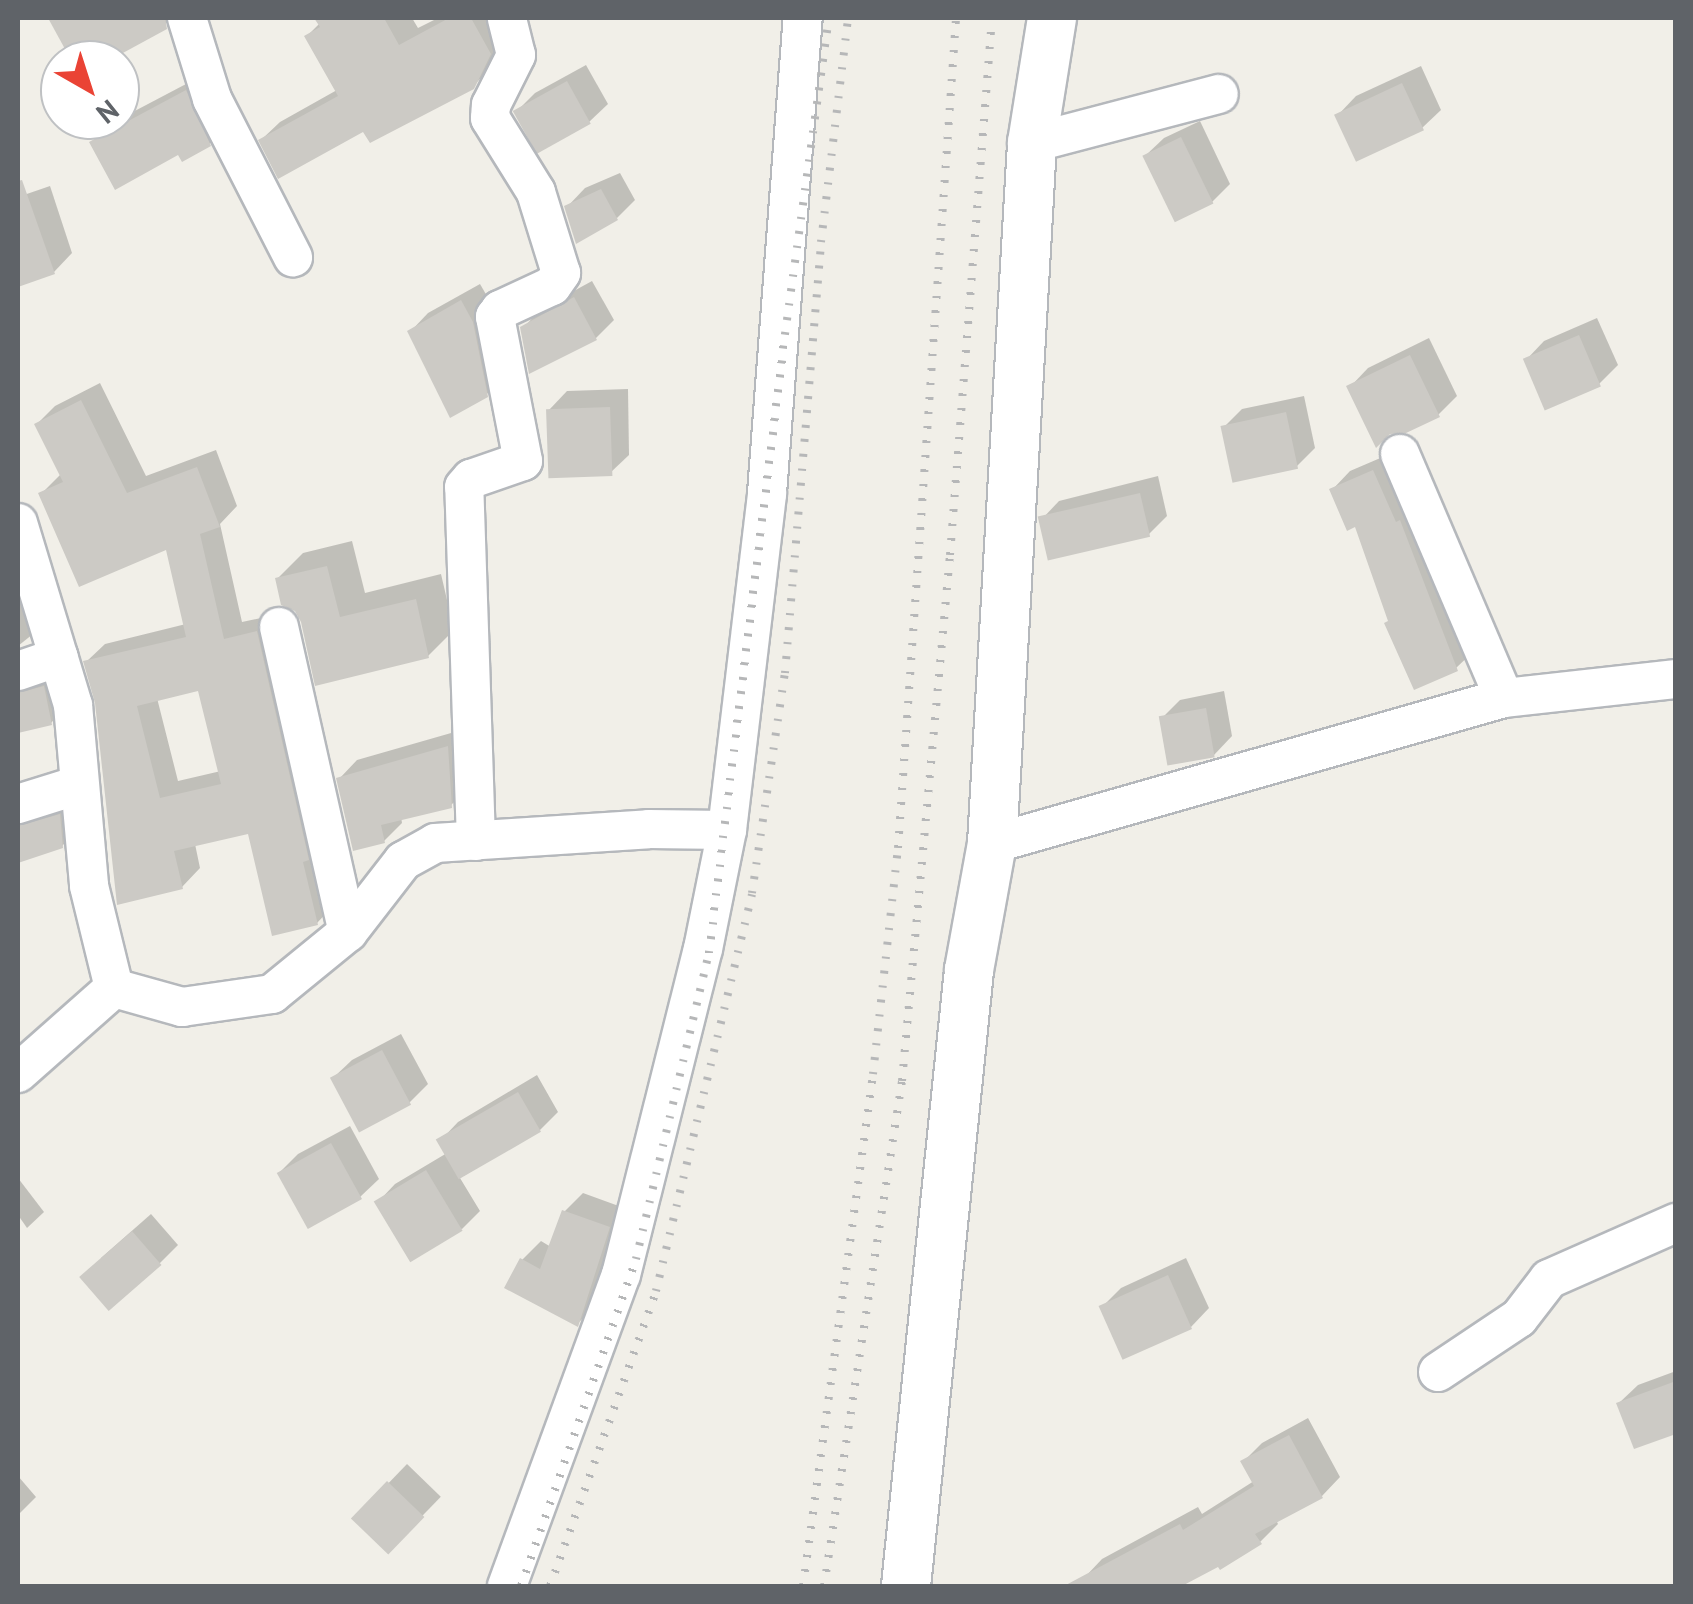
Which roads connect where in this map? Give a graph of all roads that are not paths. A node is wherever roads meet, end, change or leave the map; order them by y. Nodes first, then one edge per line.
1 (187, 18) edge
2 (507, 18) edge
3 (804, 18) edge
4 (1052, 18) edge
5 (1219, 94) dead end
6 (1032, 144) junction
7 (293, 256) dead end
8 (1400, 454) dead end
9 (18, 523) edge
10 (279, 628) dead end
11 (59, 657) junction
12 (18, 671) edge
13 (1676, 679) edge
14 (1504, 698) junction
15 (79, 785) junction
16 (18, 804) edge
17 (727, 830) junction
18 (476, 842) junction
19 (992, 844) junction
20 (348, 932) junction
21 (114, 988) junction
22 (18, 1073) edge
23 (1676, 1223) edge
24 (1438, 1372) dead end
25 (507, 1586) edge
26 (906, 1586) edge

1 - 7 street
2 - 18 street
3 - 17 street
4 - 6 street
5 - 6 street
6 - 19 street
8 - 14 street
9 - 11 street
10 - 20 street
11 - 12 street
11 - 15 street
13 - 14 street
14 - 19 street
15 - 16 street
15 - 21 street
17 - 18 street
17 - 25 street
18 - 20 street
19 - 26 street
20 - 21 street
21 - 22 street
23 - 24 street

